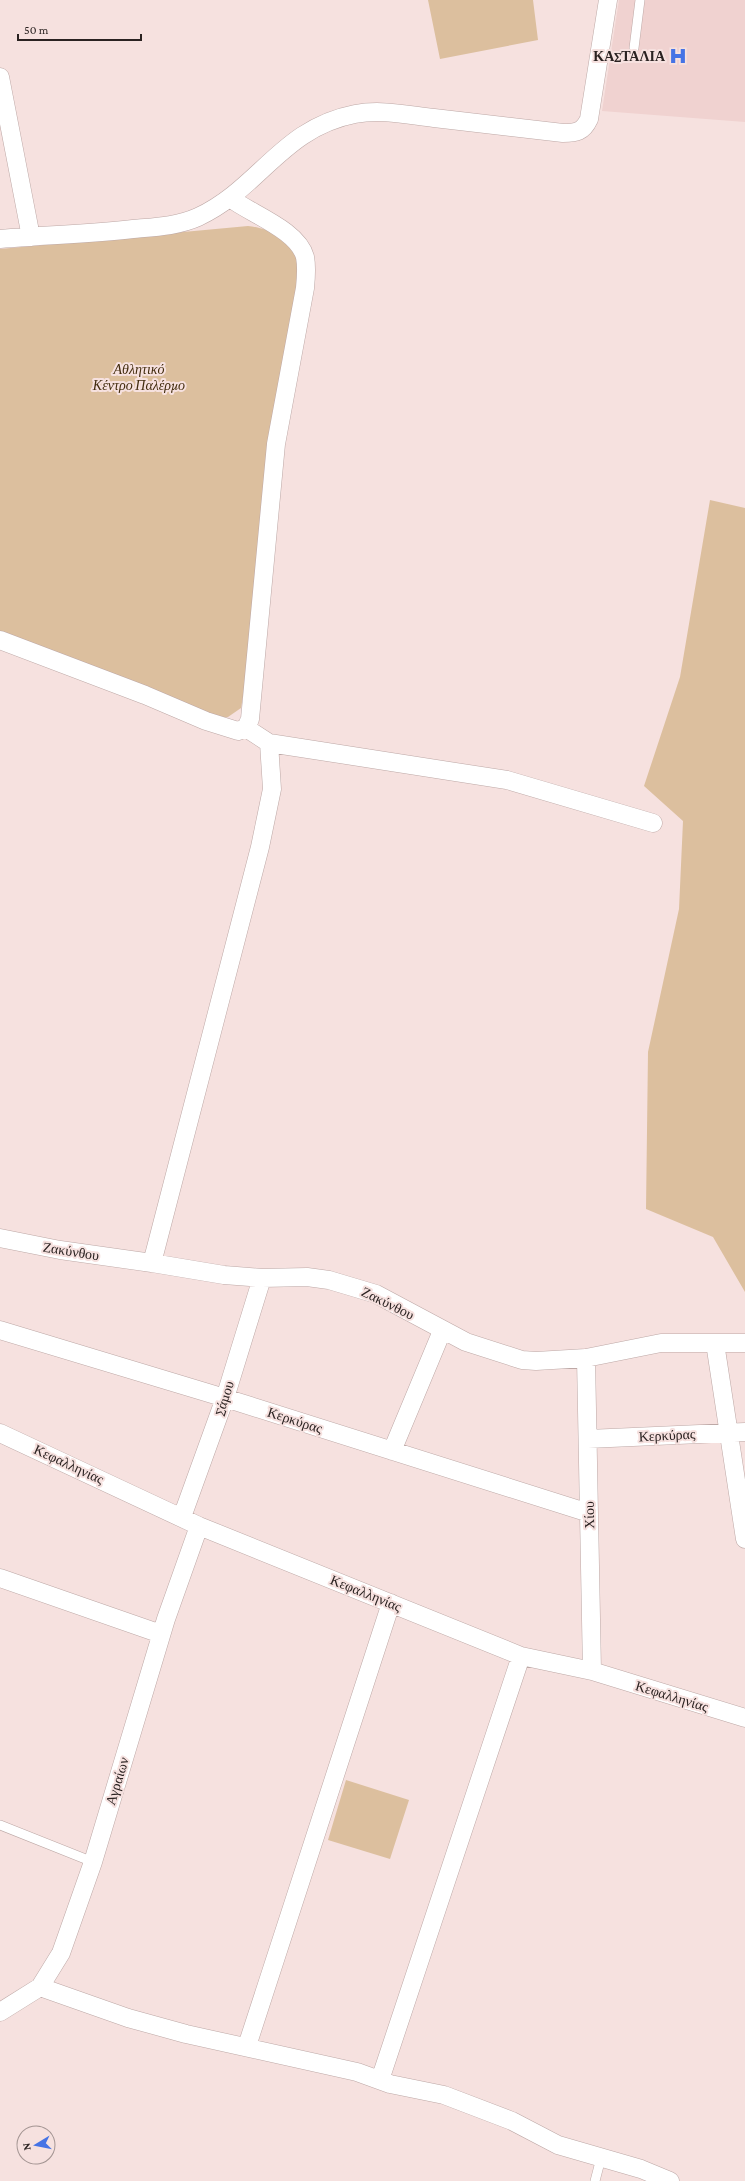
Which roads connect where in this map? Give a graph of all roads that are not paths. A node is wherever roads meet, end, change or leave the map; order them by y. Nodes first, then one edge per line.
1 (608, 0) edge
2 (640, 0) edge
3 (634, 48) dead end
4 (0, 77) edge
5 (230, 198) junction
6 (31, 237) junction
7 (0, 239) edge
8 (0, 640) edge
9 (246, 728) junction
10 (269, 743) junction
11 (653, 823) dead end
12 (0, 1238) edge
13 (152, 1263) junction
14 (262, 1278) junction
15 (0, 1330) edge
16 (442, 1331) junction
17 (715, 1343) junction
18 (745, 1343) edge
19 (586, 1358) junction
20 (224, 1398) junction
21 (0, 1432) edge
22 (737, 1432) edge
23 (588, 1439) junction
24 (392, 1451) junction
25 (589, 1513) junction
26 (182, 1517) junction
27 (199, 1526) junction
28 (745, 1539) edge
29 (0, 1578) edge
30 (391, 1603) junction
31 (161, 1634) junction
32 (521, 1656) junction
33 (592, 1671) junction
34 (745, 1718) edge
35 (0, 1825) edge
36 (93, 1862) junction
37 (40, 1987) junction
38 (0, 2012) edge
39 (247, 2046) junction
40 (380, 2080) junction
41 (601, 2158) junction
42 (668, 2180) edge
43 (595, 2181) edge

1 - 5 street
2 - 3 lane
4 - 6 street
5 - 6 street
5 - 9 street
6 - 7 street
8 - 9 street
9 - 10 street
10 - 11 street
10 - 13 street
12 - 13 street, Ζακύνθου
13 - 14 street, Ζακύνθου
14 - 16 street, Ζακύνθου
14 - 20 street, Σάμου
15 - 20 street, Κερκύρας
16 - 19 street, Ζακύνθου
16 - 24 street
17 - 18 street, Ζακύνθου
17 - 19 street, Ζακύνθου
17 - 22 street
19 - 23 street, Χίου
20 - 24 street, Κερκύρας
20 - 26 street, Σάμου
21 - 26 street, Κεφαλληνίας
22 - 23 street, Κερκύρας
22 - 28 street
23 - 25 street, Χίου
24 - 25 street, Κερκύρας
25 - 33 street, Χίου
26 - 27 street, Κεφαλληνίας
27 - 30 street, Κεφαλληνίας
27 - 31 street, Αγραίων
29 - 31 street
30 - 32 street, Κεφαλληνίας
30 - 39 street
31 - 36 street, Αγραίων
32 - 33 street, Κεφαλληνίας
32 - 40 street
33 - 34 street, Κεφαλληνίας
35 - 36 lane
36 - 37 street, Αγραίων
37 - 38 street, Αγραίων
37 - 39 street
39 - 40 street
40 - 41 street
41 - 42 street
41 - 43 lane

